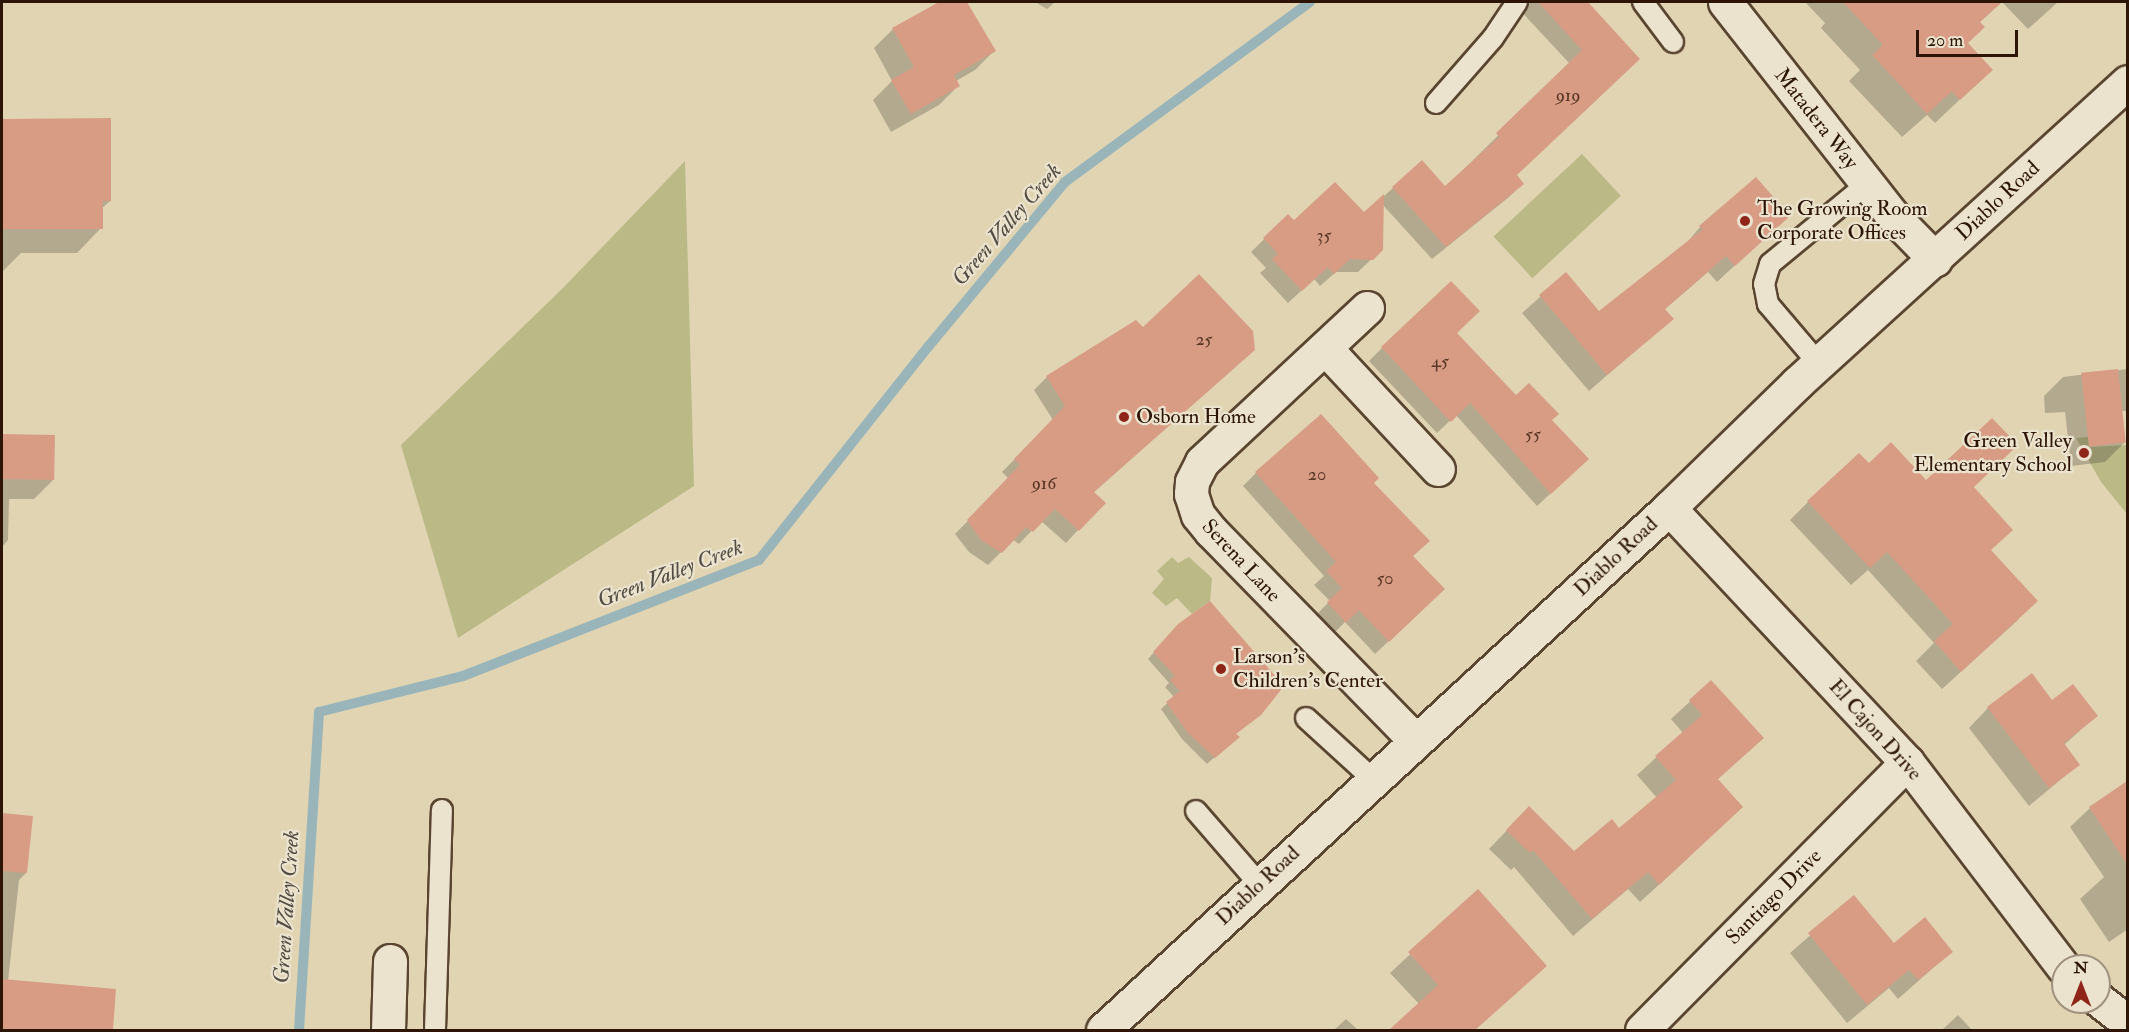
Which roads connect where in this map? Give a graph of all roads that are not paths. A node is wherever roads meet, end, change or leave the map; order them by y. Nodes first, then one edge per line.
1 (1517, 2) edge
2 (1643, 2) edge
3 (1725, 2) edge
4 (1673, 42) dead end
5 (2127, 82) edge
6 (1436, 103) dead end
7 (1867, 184) junction
8 (1935, 259) junction
9 (1367, 308) dead end
10 (1326, 349) junction
11 (1819, 364) junction
12 (1438, 469) dead end
13 (1670, 508) junction
14 (1306, 718) dead end
15 (1416, 741) junction
16 (1907, 762) junction
17 (1374, 780) junction
18 (442, 810) dead end
19 (1196, 811) dead end
20 (1260, 885) junction
21 (2053, 954) edge
22 (390, 961) dead end
23 (2111, 1010) edge
24 (2127, 1023) edge
25 (388, 1030) edge
26 (435, 1030) edge
27 (1103, 1030) edge
28 (1642, 1030) edge

1 - 6 lane
2 - 4 lane
3 - 7 street, Matadera Way
5 - 8 street, Diablo Road
7 - 8 street, Matadera Way
7 - 11 lane
8 - 11 street, Diablo Road
9 - 10 street, Serena Lane
10 - 12 street
10 - 15 street, Serena Lane
11 - 13 street, Diablo Road
13 - 15 street, Diablo Road
13 - 16 street, El Cajon Drive
14 - 17 lane
15 - 17 street, Diablo Road
16 - 21 street, El Cajon Drive
16 - 28 street, Santiago Drive
17 - 20 street, Diablo Road
18 - 26 lane
19 - 20 lane
20 - 27 street, Diablo Road
22 - 25 street
23 - 24 street

